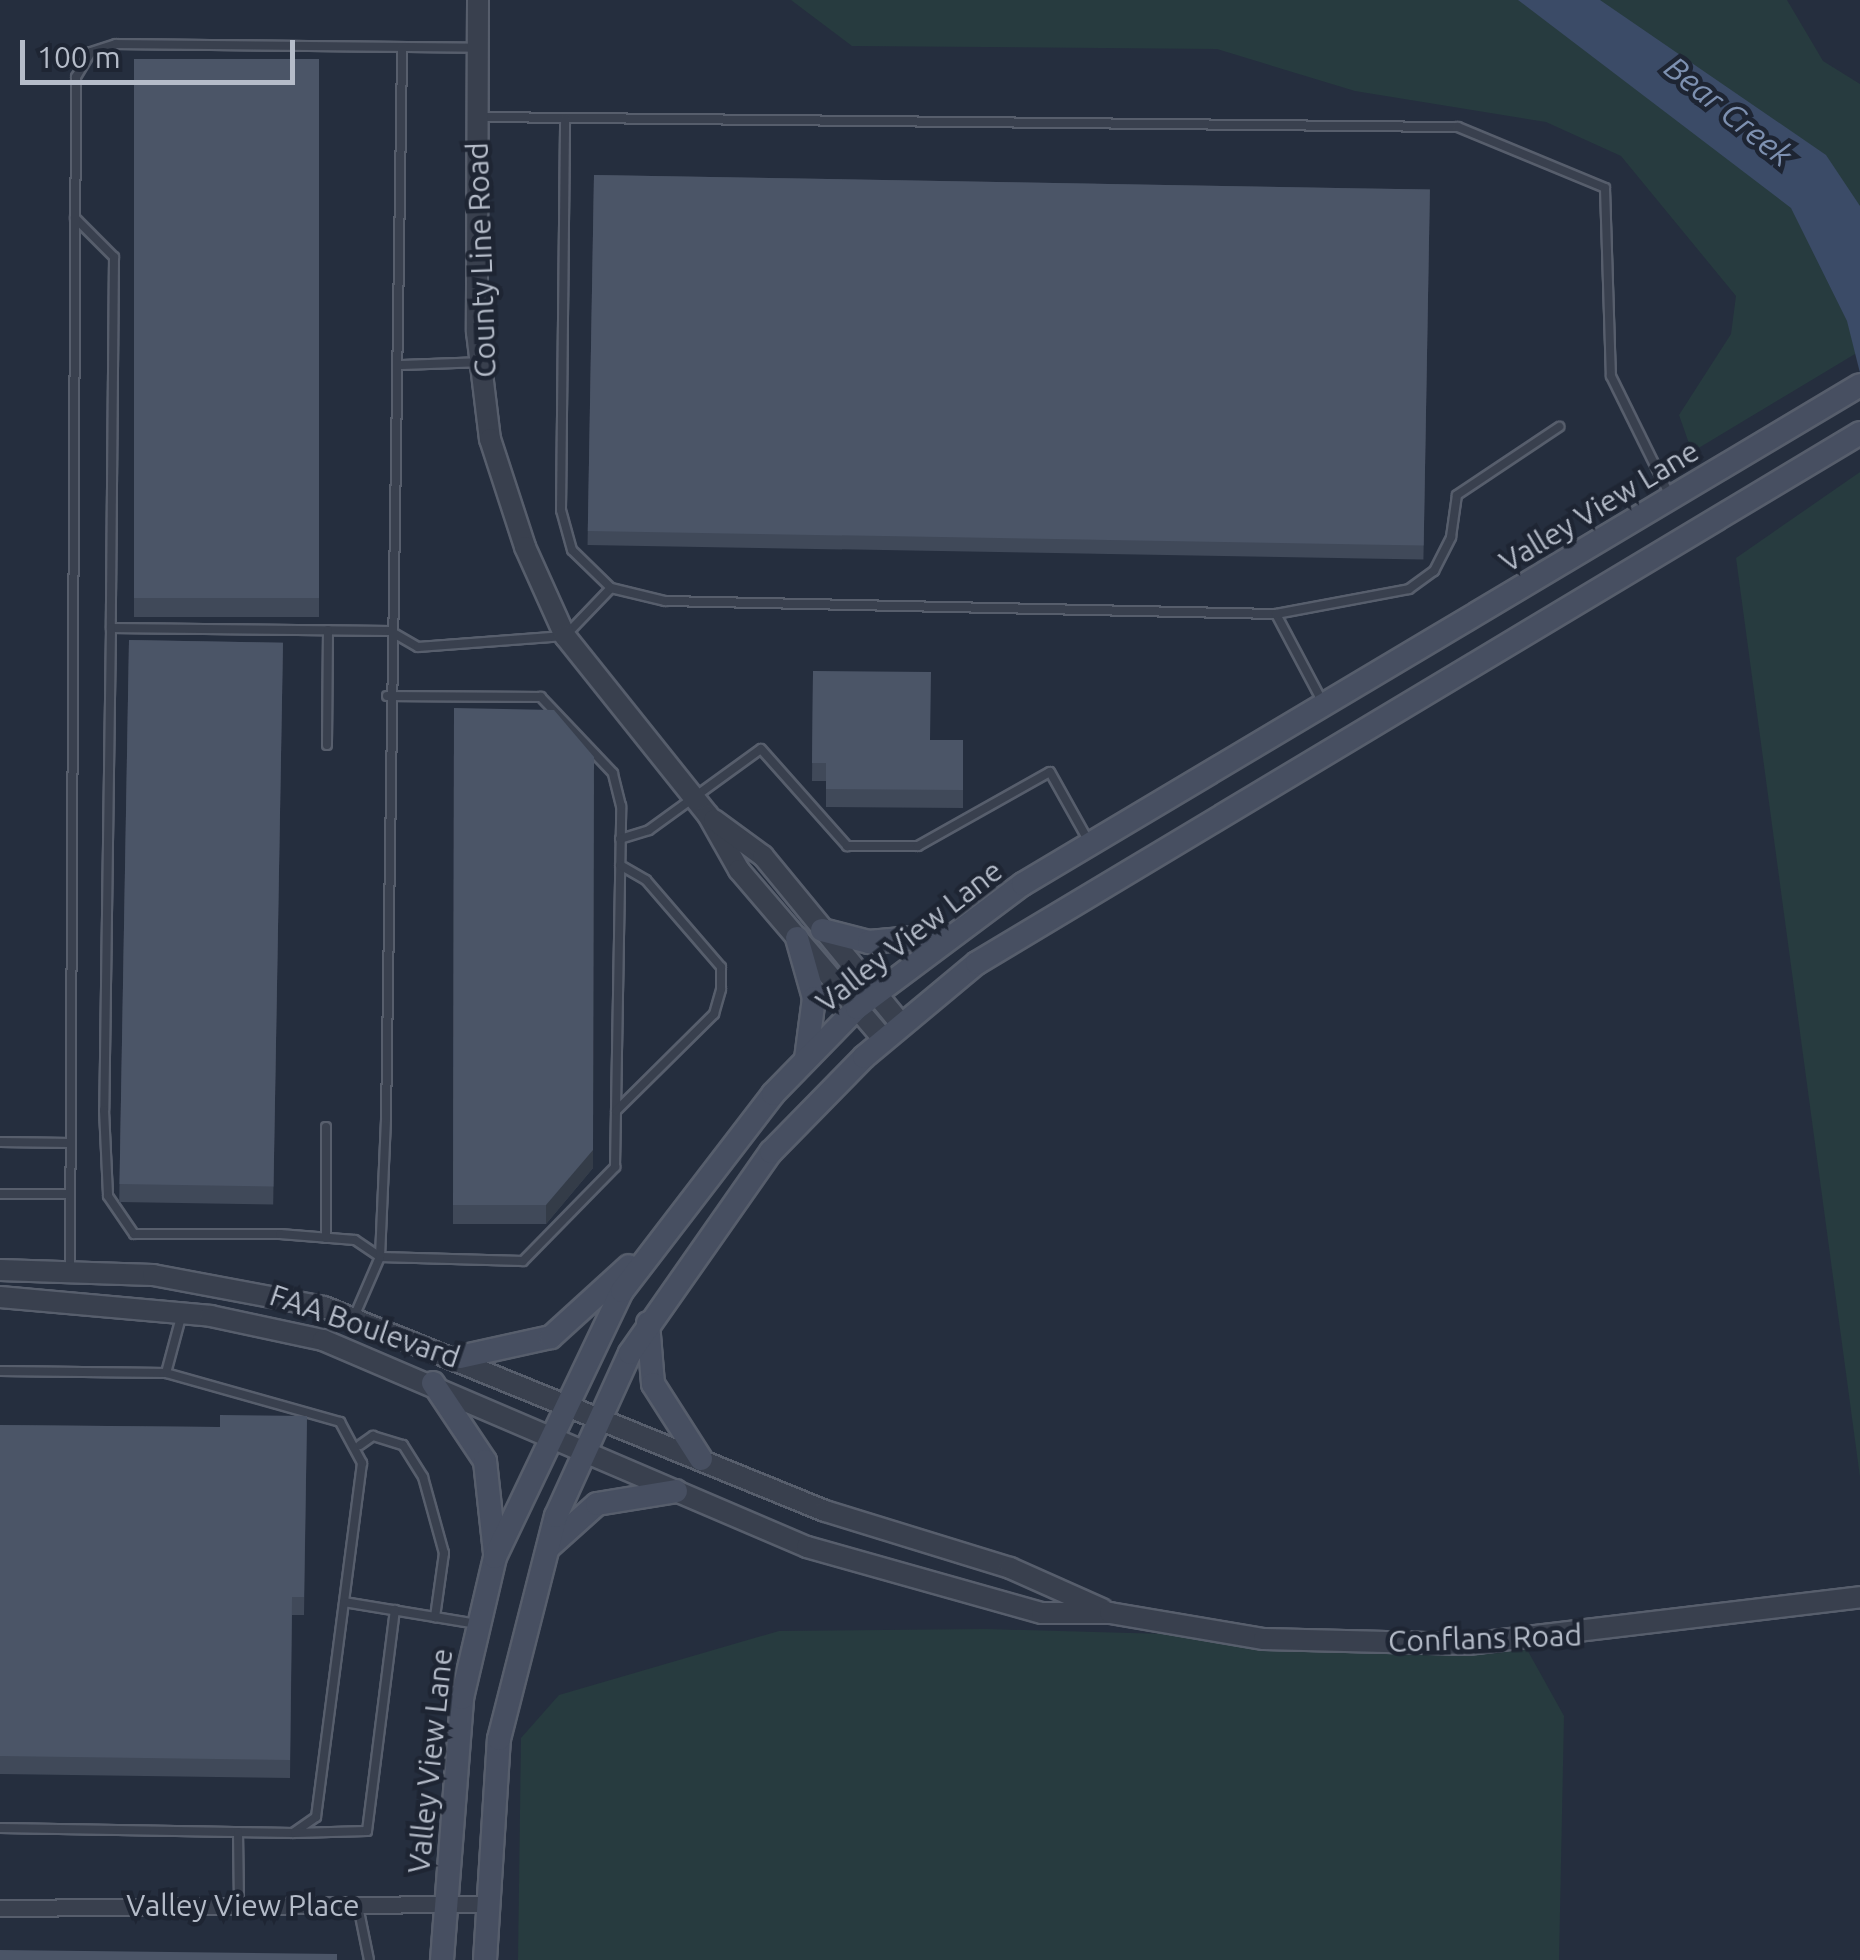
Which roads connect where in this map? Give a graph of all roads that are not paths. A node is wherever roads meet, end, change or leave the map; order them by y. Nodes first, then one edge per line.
1 (478, 0) edge
2 (402, 47) junction
3 (477, 48) junction
4 (477, 117) junction
5 (565, 118) junction
6 (76, 218) junction
7 (480, 362) junction
8 (400, 365) junction
9 (1860, 385) edge
10 (1559, 426) dead end
11 (1860, 433) edge
12 (1670, 496) junction
13 (610, 588) junction
14 (1276, 614) junction
15 (111, 628) junction
16 (328, 630) junction
17 (390, 631) junction
18 (565, 636) junction
19 (387, 696) junction
20 (1324, 706) junction
21 (1347, 738) junction
22 (327, 744) dead end
23 (693, 798) junction
24 (708, 816) junction
25 (620, 839) junction
26 (1091, 847) junction
27 (620, 865) junction
28 (822, 930) junction
29 (955, 934) junction
30 (797, 938) junction
31 (865, 1002) junction
32 (893, 1032) junction
33 (806, 1059) junction
34 (616, 1112) junction
35 (326, 1127) dead end
36 (0, 1142) edge
37 (70, 1143) junction
38 (0, 1194) edge
39 (70, 1194) junction
40 (326, 1238) junction
41 (654, 1244) junction
42 (380, 1257) junction
43 (0, 1270) edge
44 (70, 1270) junction
45 (0, 1297) edge
46 (182, 1312) junction
47 (354, 1317) junction
48 (648, 1323) junction
49 (460, 1357) junction
50 (0, 1371) edge
51 (166, 1373) junction
52 (433, 1383) junction
53 (566, 1402) junction
54 (600, 1415) junction
55 (552, 1430) junction
56 (360, 1445) junction
57 (585, 1448) junction
58 (701, 1458) junction
59 (676, 1491) junction
60 (544, 1553) junction
61 (496, 1557) junction
62 (1860, 1597) edge
63 (344, 1602) junction
64 (395, 1610) junction
65 (1110, 1612) junction
66 (435, 1617) junction
67 (477, 1624) junction
68 (0, 1828) edge
69 (238, 1832) junction
70 (293, 1833) junction
71 (358, 1904) junction
72 (446, 1904) junction
73 (486, 1904) junction
74 (239, 1905) junction
75 (0, 1908) edge
76 (369, 1960) edge
77 (442, 1960) edge
78 (485, 1960) edge

1 - 3 street, County Line Road
2 - 3 lane
2 - 6 lane
2 - 8 lane
3 - 4 street, County Line Road
4 - 5 lane
4 - 7 street, County Line Road
5 - 12 lane
5 - 13 lane
6 - 15 lane
6 - 37 lane
7 - 8 lane
7 - 18 street, County Line Road
8 - 17 lane
9 - 12 main road, Valley View Lane
10 - 14 lane
11 - 21 main road
12 - 20 main road, Valley View Lane
13 - 14 lane
13 - 18 lane
14 - 20 lane
15 - 16 lane
15 - 40 lane
16 - 17 lane
16 - 22 lane
17 - 18 lane
17 - 19 lane
18 - 23 street, County Line Road
19 - 25 lane
19 - 42 lane
20 - 21 main road
20 - 26 main road, Valley View Lane
21 - 32 main road
23 - 24 street, County Line Road
23 - 25 lane
23 - 26 lane
24 - 28 street, County Line Road
24 - 30 street, County Line Road
25 - 27 lane
26 - 29 main road, Valley View Lane
27 - 34 lane
27 - 34 lane
28 - 29 main road
28 - 31 street, County Line Road
29 - 31 main road, Valley View Lane
30 - 31 street, County Line Road
30 - 33 main road
31 - 32 street, County Line Road
31 - 33 main road, Valley View Lane
32 - 48 main road
33 - 41 main road, Valley View Lane
34 - 42 lane
35 - 40 lane
36 - 37 lane
37 - 39 lane
38 - 39 lane
39 - 44 lane
40 - 42 lane
41 - 49 main road
41 - 53 main road, Valley View Lane
42 - 47 lane
43 - 44 street, FAA Boulevard
44 - 47 street, FAA Boulevard
45 - 46 street, FAA Boulevard
46 - 51 lane
46 - 52 street, FAA Boulevard
47 - 49 street, FAA Boulevard
48 - 54 main road
48 - 58 main road
49 - 53 street, FAA Boulevard
50 - 51 lane
51 - 56 lane
52 - 55 street, FAA Boulevard
52 - 61 main road
53 - 54 street, FAA Boulevard
53 - 55 main road, Valley View Lane
54 - 57 main road
54 - 58 street, Conflans Road
55 - 57 street, FAA Boulevard
55 - 61 main road, Valley View Lane
56 - 63 lane
56 - 66 lane
57 - 59 street, Conflans Road
57 - 60 main road
58 - 65 street, Conflans Road
59 - 60 main road
59 - 65 street, Conflans Road
60 - 73 main road
61 - 67 main road, Valley View Lane
62 - 65 street, Conflans Road
63 - 64 lane
63 - 70 lane
64 - 66 lane
64 - 70 lane
66 - 67 lane
67 - 72 main road, Valley View Lane
68 - 69 lane
69 - 70 lane
69 - 74 lane
71 - 72 street, Valley View Place
71 - 74 street, Valley View Place
71 - 76 lane
72 - 73 street, Valley View Place
72 - 77 main road, Valley View Lane
73 - 78 main road
74 - 75 street, Valley View Place

